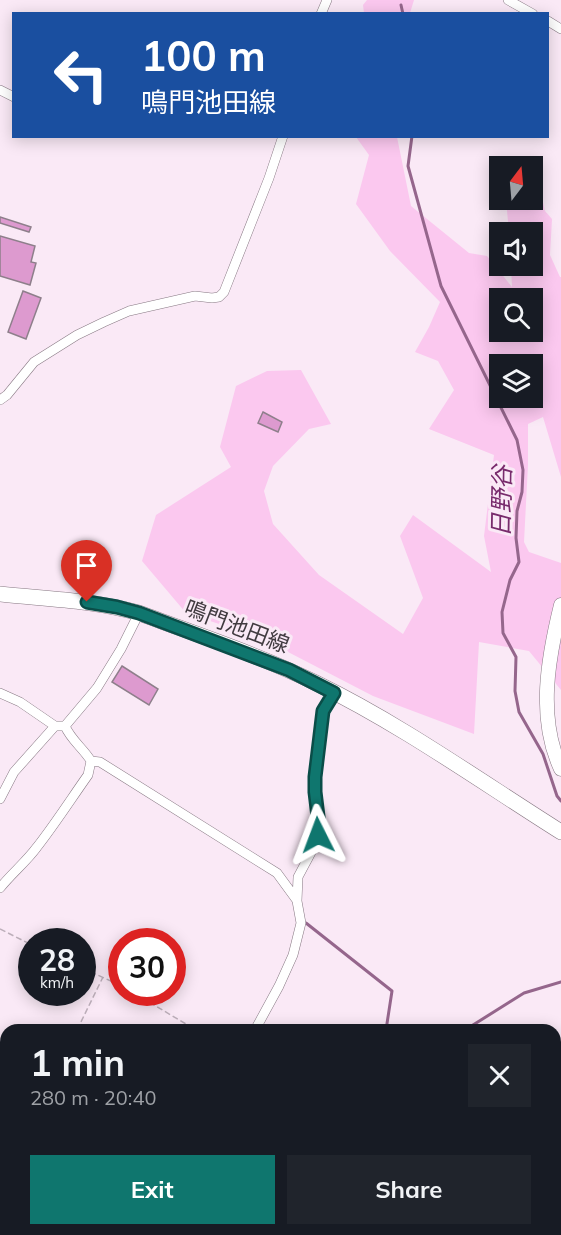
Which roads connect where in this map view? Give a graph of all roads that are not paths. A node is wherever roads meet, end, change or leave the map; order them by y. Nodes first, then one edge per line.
1 (508, 0) edge
2 (529, 12) edge
3 (283, 138) edge
4 (0, 400) edge
5 (0, 594) edge
6 (561, 605) edge
7 (139, 613) junction
8 (0, 693) edge
9 (334, 693) junction
10 (60, 726) junction
11 (91, 761) junction
12 (561, 770) edge
13 (0, 800) edge
14 (561, 832) edge
15 (0, 888) edge
16 (297, 901) junction
17 (258, 1024) edge

1 - 2 street
3 - 4 street
5 - 7 main road, 鳴門池田線
6 - 12 street
7 - 9 main road, 鳴門池田線
7 - 10 street
8 - 10 street
9 - 14 main road, 鳴門池田線
9 - 16 street
10 - 11 street
10 - 13 street
11 - 15 street
11 - 16 street
16 - 17 street

